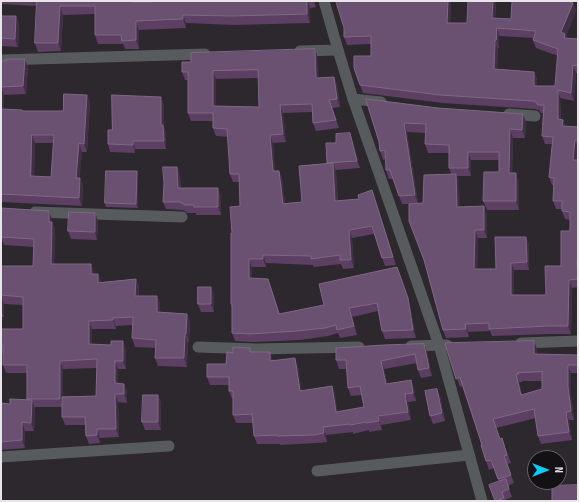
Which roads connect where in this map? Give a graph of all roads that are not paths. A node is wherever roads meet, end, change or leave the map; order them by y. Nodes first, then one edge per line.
1 (324, 1) edge
2 (338, 50) junction
3 (290, 51) edge
4 (218, 53) edge
5 (1, 60) edge
6 (353, 99) junction
7 (390, 104) edge
8 (496, 113) edge
9 (535, 116) dead end
10 (22, 211) edge
11 (182, 217) dead end
12 (578, 341) edge
13 (508, 343) edge
14 (439, 345) junction
15 (454, 345) edge
16 (198, 346) dead end
17 (400, 346) edge
18 (369, 347) edge
19 (169, 446) dead end
20 (469, 455) junction
21 (1, 457) edge
22 (317, 471) dead end
23 (482, 501) edge

1 - 2 street
2 - 3 street
2 - 6 street
4 - 5 street
6 - 7 street
6 - 14 street
8 - 9 street
10 - 11 street
12 - 13 street
14 - 15 street
14 - 17 street
14 - 20 street
16 - 18 street
19 - 21 street
20 - 22 street
20 - 23 street

